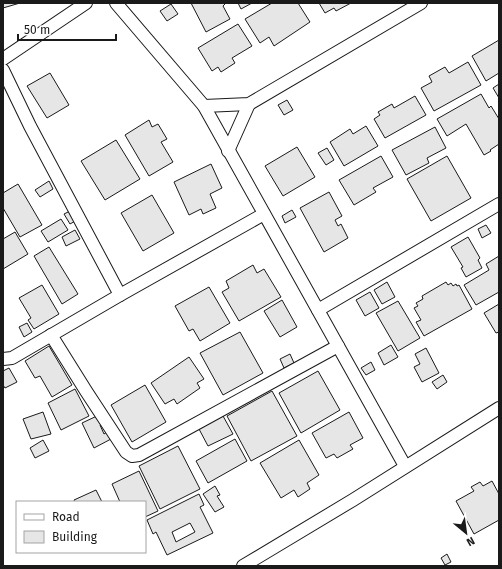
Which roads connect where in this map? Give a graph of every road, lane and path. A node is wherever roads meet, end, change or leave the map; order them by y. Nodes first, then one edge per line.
1 (86, 3) edge
2 (116, 3) edge
3 (421, 3) edge
4 (3, 59) edge
5 (3, 70) edge
6 (249, 104) junction
7 (204, 106) junction
8 (228, 151) junction
9 (499, 204) edge
10 (264, 214) junction
11 (120, 295) junction
12 (318, 310) junction
13 (51, 335) junction
14 (338, 346) junction
15 (3, 359) edge
16 (499, 408) edge
17 (405, 466) junction
18 (243, 566) edge

1 - 4 street
2 - 7 street
3 - 6 street
5 - 11 street
6 - 7 street
6 - 8 street
7 - 8 street
8 - 10 street
9 - 12 street
10 - 11 street
10 - 12 street
11 - 13 street
12 - 14 street
13 - 14 street
13 - 15 street
14 - 17 street
16 - 17 street
17 - 18 street

